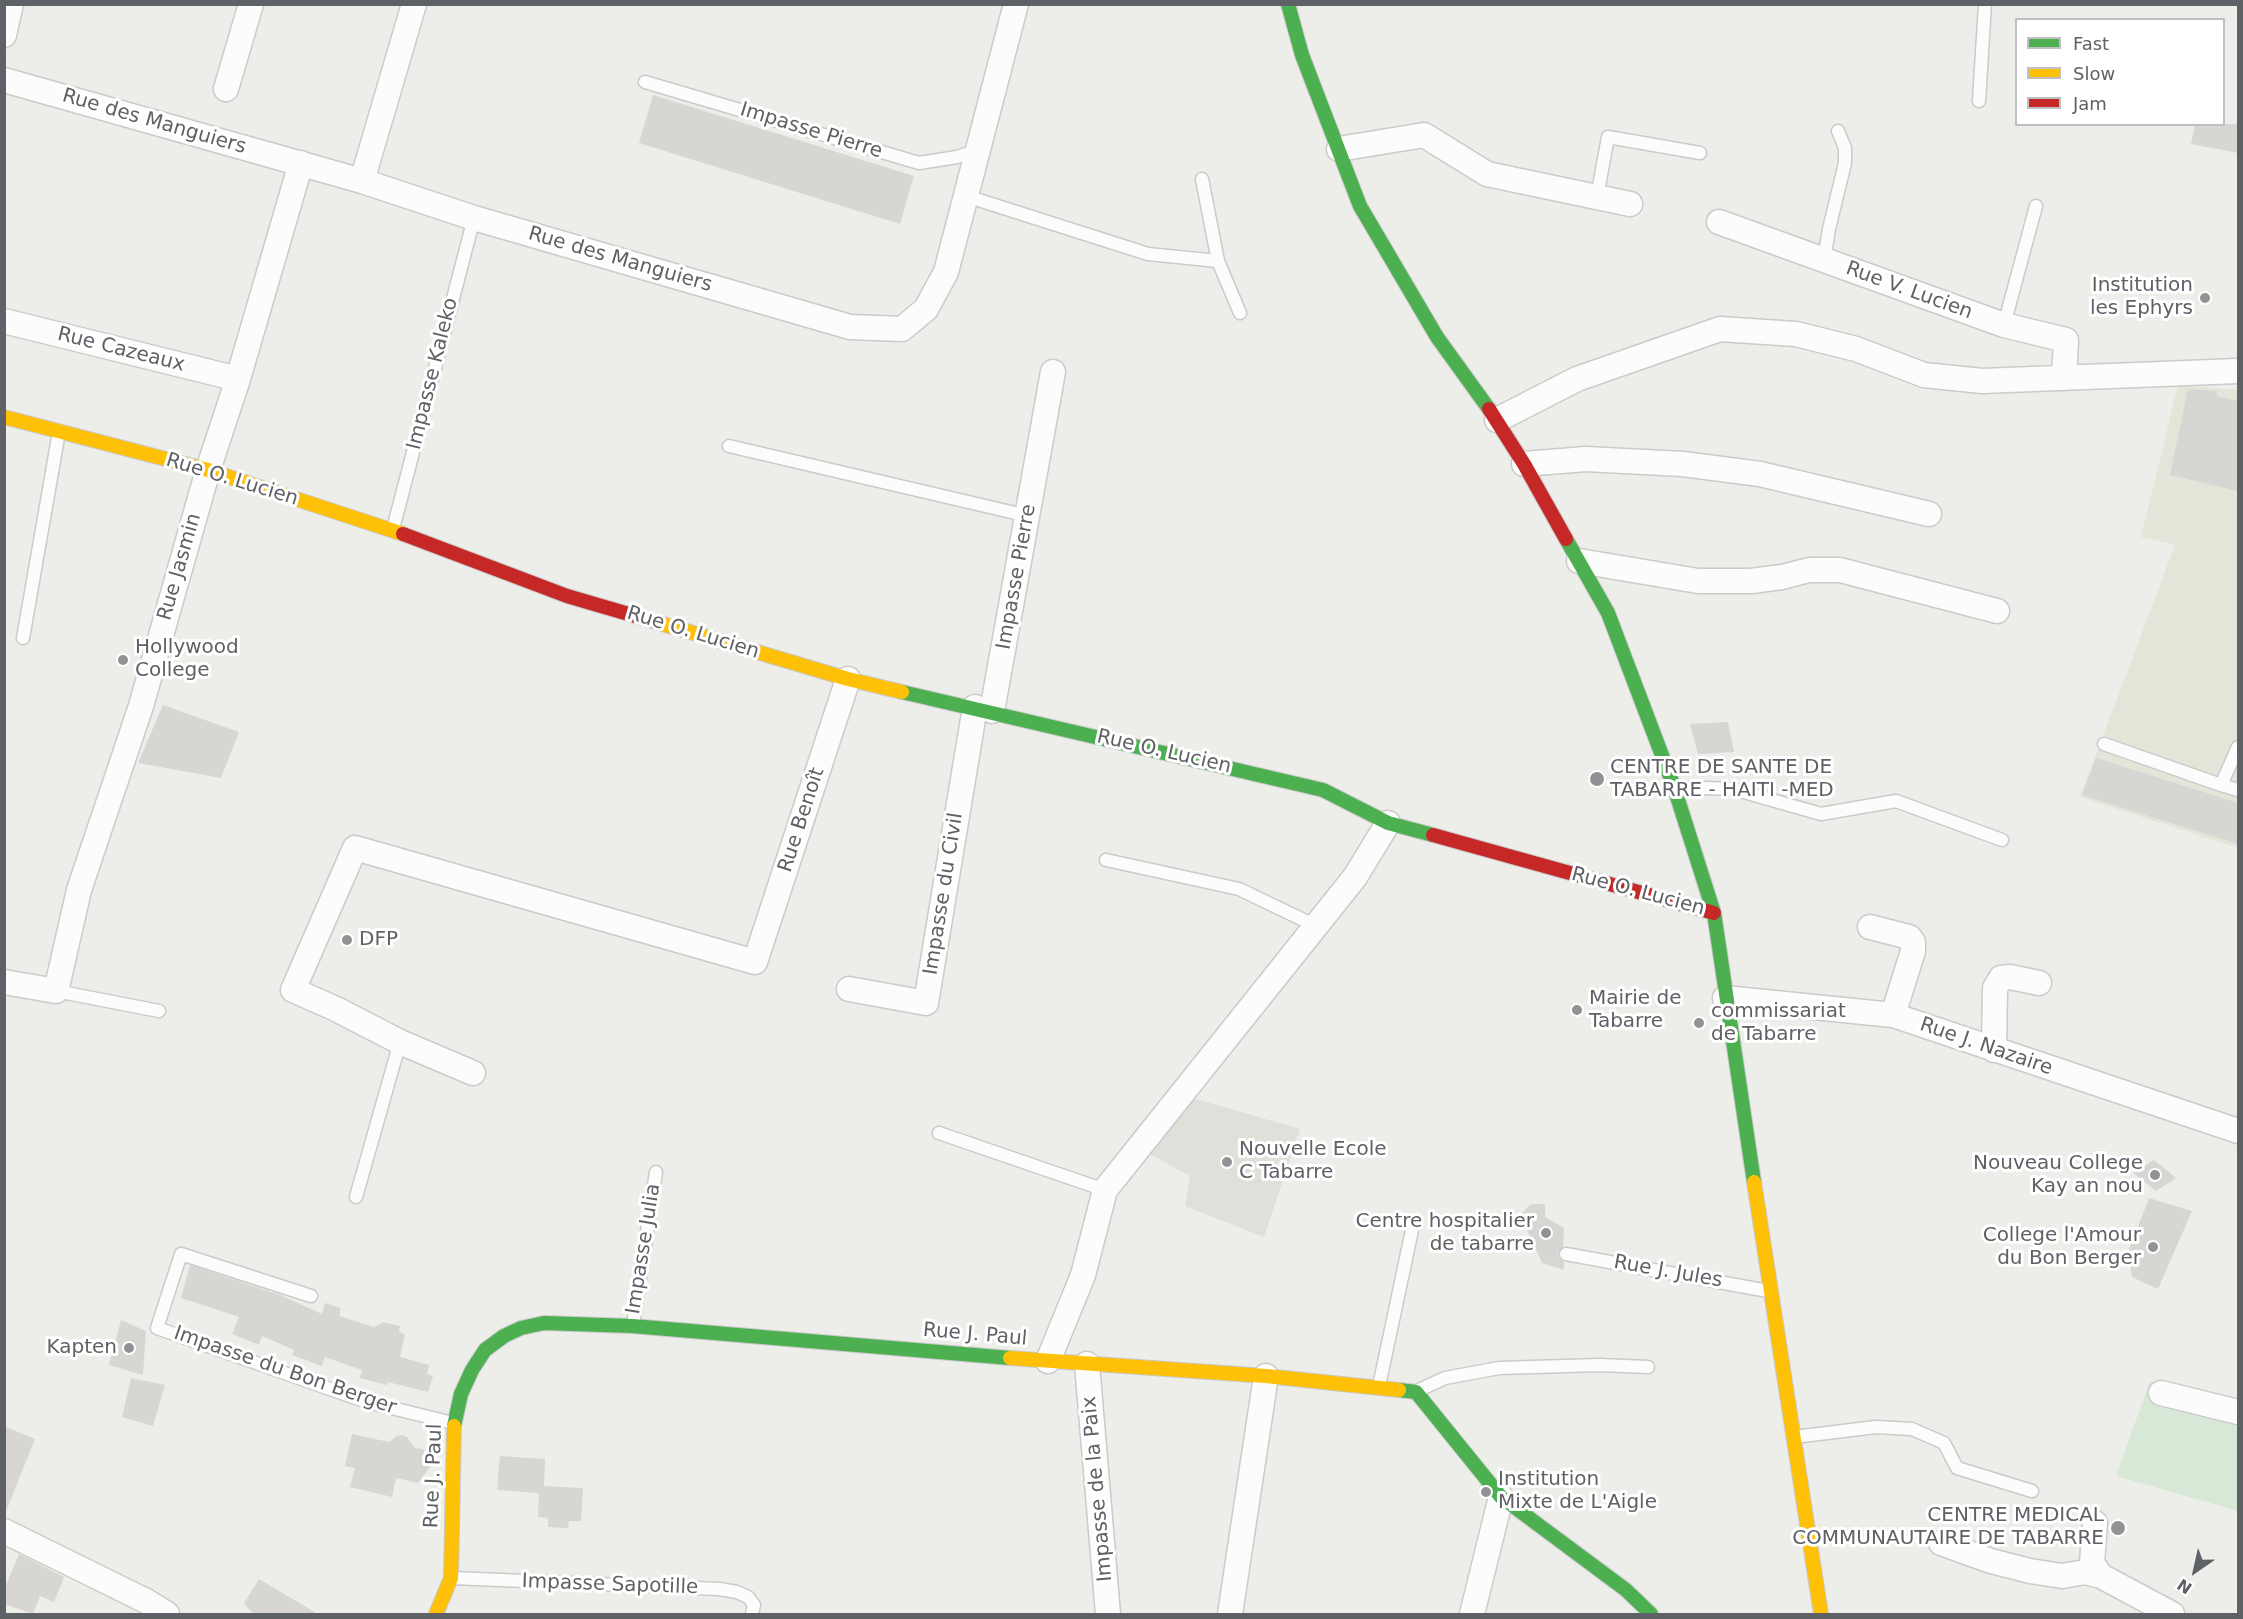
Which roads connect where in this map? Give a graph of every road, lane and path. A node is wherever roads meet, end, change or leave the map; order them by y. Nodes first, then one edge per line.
1 (11, 4) edge
2 (250, 4) edge
3 (414, 4) edge
4 (1016, 4) edge
5 (1288, 4) edge
6 (1985, 4) edge
7 (4, 35) edge
8 (4, 80) edge
9 (645, 82) dead end
10 (226, 89) dead end
11 (1978, 101) dead end
12 (1838, 131) dead end
13 (978, 149) junction
14 (1339, 149) junction
15 (1700, 153) dead end
16 (302, 163) junction
17 (1202, 179) dead end
18 (362, 181) junction
19 (966, 196) junction
20 (1597, 197) junction
21 (1630, 204) dead end
22 (2036, 206) dead end
23 (474, 218) junction
24 (1719, 222) dead end
25 (1824, 260) junction
26 (1218, 261) junction
27 (1240, 313) dead end
28 (4, 321) edge
29 (2004, 325) junction
30 (2238, 371) edge
31 (1053, 372) dead end
32 (2064, 378) junction
33 (238, 379) junction
34 (4, 417) edge
35 (1497, 420) junction
36 (59, 431) junction
37 (729, 446) dead end
38 (1524, 464) junction
39 (208, 470) junction
40 (1929, 514) dead end
41 (1028, 516) junction
42 (393, 530) junction
43 (1579, 561) junction
44 (1997, 611) dead end
45 (23, 638) dead end
46 (848, 679) junction
47 (984, 709) junction
48 (2104, 744) dead end
49 (2238, 747) edge
50 (2221, 785) junction
51 (1674, 787) junction
52 (2238, 790) edge
53 (1388, 823) junction
54 (2002, 840) dead end
55 (1106, 860) dead end
56 (1714, 913) junction
57 (1316, 926) junction
58 (1869, 927) dead end
59 (4, 982) edge
60 (2039, 983) dead end
61 (849, 989) dead end
62 (56, 991) junction
63 (1725, 998) junction
64 (159, 1011) dead end
65 (1893, 1015) junction
66 (400, 1042) junction
67 (1994, 1050) junction
68 (473, 1073) dead end
69 (2238, 1131) edge
70 (939, 1133) dead end
71 (656, 1172) dead end
72 (1105, 1190) junction
73 (356, 1197) dead end
74 (1412, 1230) dead end
75 (1566, 1254) dead end
76 (1770, 1291) junction
77 (311, 1296) dead end
78 (632, 1326) junction
79 (1048, 1361) junction
80 (1087, 1364) junction
81 (1648, 1367) dead end
82 (1266, 1376) junction
83 (1380, 1386) junction
84 (1416, 1392) junction
85 (2161, 1393) dead end
86 (2238, 1412) edge
87 (454, 1423) junction
88 (1793, 1437) junction
89 (2032, 1491) dead end
90 (1501, 1497) junction
91 (2095, 1523) dead end
92 (4, 1531) edge
93 (1941, 1543) dead end
94 (2101, 1576) junction
95 (451, 1578) junction
96 (167, 1614) edge
97 (436, 1614) edge
98 (752, 1614) edge
99 (1108, 1614) edge
100 (1230, 1614) edge
101 (1472, 1614) edge
102 (1651, 1614) edge
103 (1821, 1614) edge
104 (2172, 1614) edge

1 - 7 street
2 - 10 street
3 - 18 street
4 - 13 street, Rue des Manguiers
5 - 14 street
6 - 11 lane
8 - 16 street, Rue des Manguiers
9 - 13 lane, Impasse Pierre
12 - 25 lane
13 - 19 street, Rue des Manguiers
14 - 20 street
14 - 35 street
15 - 20 lane
16 - 18 street, Rue des Manguiers
16 - 33 street, Rue Jasmin
17 - 26 lane
18 - 23 street, Rue des Manguiers
19 - 23 street, Rue des Manguiers
19 - 26 lane
20 - 21 street
22 - 29 lane
23 - 42 lane, Impasse Kaleko
24 - 25 street, Rue V. Lucien
25 - 29 street, Rue V. Lucien
26 - 27 lane
28 - 33 street, Rue Cazeaux
29 - 32 street, Rue V. Lucien
30 - 32 street
31 - 41 street, Impasse Pierre
32 - 35 street
33 - 39 street, Rue Jasmin
34 - 36 street, Rue O. Lucien
35 - 38 street
36 - 39 street, Rue O. Lucien
36 - 45 lane
37 - 41 lane
38 - 40 street
38 - 43 street
39 - 42 street, Rue O. Lucien
39 - 62 street, Rue Jasmin
41 - 47 street, Impasse Pierre
42 - 46 street, Rue O. Lucien
43 - 44 street
43 - 51 street
46 - 47 street, Rue O. Lucien
46 - 66 street, Rue Benoît
47 - 53 street, Rue O. Lucien
47 - 61 street, Impasse du Civil
48 - 50 lane
49 - 50 lane
50 - 52 lane
51 - 54 lane
51 - 56 street
53 - 56 street, Rue O. Lucien
53 - 57 street
55 - 57 lane
56 - 63 street
57 - 72 street
58 - 65 street
59 - 62 street
60 - 67 street
62 - 64 lane
63 - 65 street, Rue J. Nazaire
63 - 76 street
65 - 67 street, Rue J. Nazaire
66 - 68 street
66 - 73 lane
67 - 69 street, Rue J. Nazaire
70 - 72 lane
71 - 78 lane, Impasse Julia
72 - 79 street
74 - 83 lane
75 - 76 lane, Rue J. Jules
76 - 88 street
77 - 87 lane, Impasse du Bon Berger
78 - 79 street, Rue J. Paul
78 - 87 street, Rue J. Paul
79 - 80 street, Rue J. Paul
80 - 82 street, Rue J. Paul
80 - 99 street, Impasse de la Paix
81 - 84 lane
82 - 83 street, Rue J. Paul
82 - 100 street
83 - 84 street, Rue J. Paul
84 - 90 street
85 - 86 street
87 - 95 street, Rue J. Paul
88 - 89 lane
88 - 103 street
90 - 101 street
90 - 102 street
91 - 94 street
92 - 96 street
93 - 94 street
94 - 104 street
95 - 97 street, Rue J. Paul
95 - 98 lane, Impasse Sapotille

